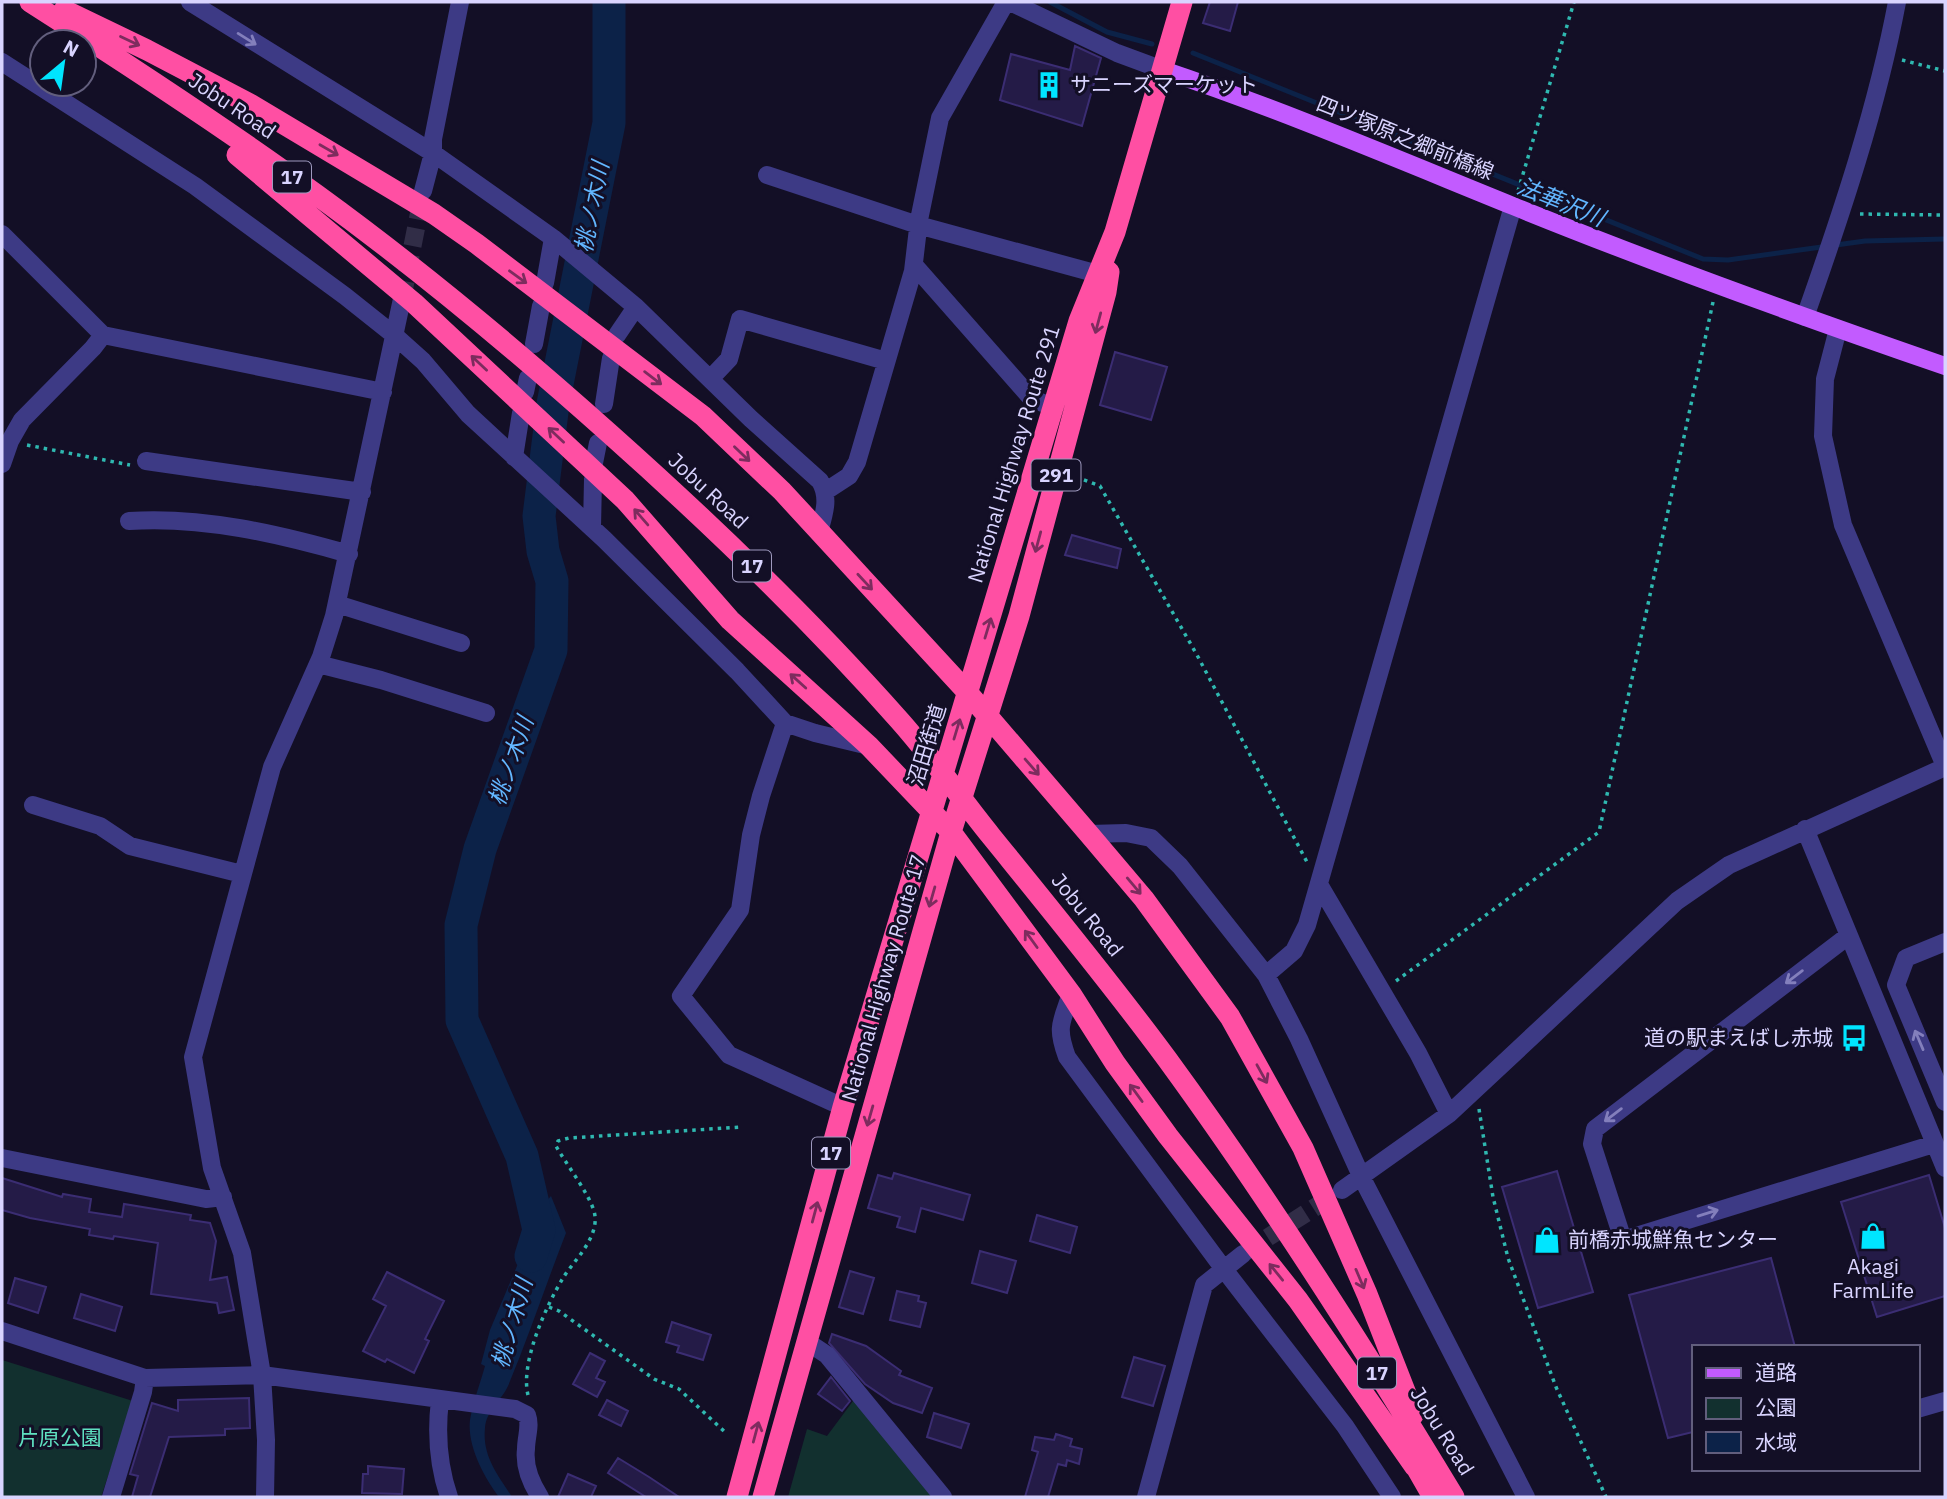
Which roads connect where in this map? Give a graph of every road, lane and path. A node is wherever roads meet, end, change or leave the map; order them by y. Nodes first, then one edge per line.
1 (22, 2) edge
2 (30, 2) edge
3 (46, 2) edge
4 (190, 2) edge
5 (460, 2) edge
6 (1008, 2) edge
7 (1182, 2) edge
8 (1574, 2) edge
9 (1897, 2) edge
10 (56, 28) edge
11 (1886, 56) junction
12 (98, 60) edge
13 (3, 67) edge
14 (1163, 70) junction
15 (1945, 71) edge
16 (433, 153) junction
17 (767, 175) dead end
18 (423, 191) tunnel mouth
19 (1515, 201) junction
20 (1945, 215) edge
21 (1839, 219) junction
22 (918, 225) junction
23 (1115, 232) junction
24 (2, 234) edge
25 (557, 241) junction
26 (914, 265) junction
27 (1098, 274) junction
28 (1717, 286) junction
29 (545, 297) junction
30 (402, 299) tunnel mouth
31 (636, 307) junction
32 (1805, 317) junction
33 (1838, 329) junction
34 (103, 335) junction
35 (394, 335) junction
36 (534, 344) dead end
37 (610, 344) junction
38 (886, 361) junction
39 (1945, 366) edge
40 (711, 378) junction
41 (383, 392) junction
42 (528, 393) junction
43 (1054, 407) junction
44 (597, 410) junction
45 (10, 441) junction
46 (598, 443) dead end
47 (145, 461) joint
48 (519, 462) junction
49 (2, 464) edge
50 (590, 468) junction
51 (1057, 472) junction
52 (826, 491) junction
53 (362, 492) junction
54 (129, 521) dead end
55 (585, 523) junction
56 (819, 532) junction
57 (349, 554) junction
58 (337, 604) junction
59 (461, 643) dead end
60 (318, 664) junction
61 (968, 693) junction
62 (486, 713) dead end
63 (987, 716) junction
64 (785, 723) junction
65 (869, 746) junction
66 (1945, 767) edge
67 (33, 805) dead end
68 (932, 812) junction
69 (1805, 829) junction
70 (951, 832) junction
71 (1089, 835) junction
72 (242, 874) junction
73 (1320, 886) junction
74 (1848, 936) junction
75 (1945, 942) edge
76 (1266, 975) junction
77 (1382, 992) junction
78 (1071, 994) junction
79 (1475, 1089) junction
80 (1945, 1102) edge
81 (843, 1107) junction
82 (1450, 1114) junction
83 (742, 1127) dead end
84 (1936, 1147) junction
85 (2, 1158) edge
86 (1945, 1168) edge
87 (1945, 1176) edge
88 (1362, 1178) junction
89 (1342, 1190) tunnel mouth
90 (223, 1197) junction
91 (1243, 1254) tunnel mouth
92 (1223, 1268) junction
93 (549, 1307) junction
94 (2, 1331) edge
95 (806, 1345) junction
96 (262, 1375) junction
97 (145, 1378) junction
98 (440, 1400) junction
99 (1945, 1401) edge
100 (1919, 1408) edge
101 (521, 1412) junction
102 (727, 1434) dead end
103 (1423, 1463) junction
104 (111, 1497) edge
105 (265, 1497) edge
106 (449, 1497) edge
107 (540, 1497) edge
108 (737, 1497) edge
109 (763, 1497) edge
110 (943, 1497) edge
111 (1146, 1497) edge
112 (1392, 1497) edge
113 (1433, 1497) edge
114 (1454, 1497) edge
115 (1526, 1497) edge
116 (1606, 1497) edge

1 - 10 highway
2 - 42 highway, Jobu Road / 17
3 -> 29 highway
4 -> 16 street
5 - 16 street
6 - 14 street
6 - 22 street
7 - 14 highway, National Highway Route 291 / 291
8 - 19 path
9 - 11 street
11 - 15 path
11 - 21 street
42 -> 12 highway
13 - 35 street
14 - 19 main road, 四ツ塚原之郷前橋線
14 - 23 highway, National Highway Route 291 / 291
16 - 18 street
16 - 25 street
17 - 22 street
19 - 28 main road, 四ツ塚原之郷前橋線
19 - 73 street
20 - 21 path
21 - 32 street
22 - 26 street
22 - 27 street
23 - 27 highway, National Highway Route 291 / 291
23 -> 51 highway, National Highway Route 291 / 291
24 - 34 street
25 - 29 street
25 - 31 street
26 - 38 street
26 - 43 street
27 - 43 highway, National Highway Route 291 / 291
28 - 32 main road, 四ツ塚原之郷前橋線
28 - 77 path
29 - 36 street
29 - 37 highway
30 - 35 street
31 - 37 street
31 - 40 street
32 - 33 main road, 四ツ塚原之郷前橋線
33 - 39 main road, 四ツ塚原之郷前橋線
33 - 66 street
34 - 41 street
34 - 45 street
35 - 41 street
35 - 48 street
37 - 44 street
37 -> 56 highway
38 - 40 street
38 - 52 street
40 - 52 street
41 - 53 street
42 - 44 highway, Jobu Road / 17
42 - 48 street
50 -> 42 highway
61 -> 43 highway, National Highway Route 291 / 291
44 - 103 highway, Jobu Road / 17
45 - 47 path
45 - 49 street
46 - 50 street
47 - 53 street
48 - 55 street
50 - 55 street
65 -> 50 highway
51 -> 63 highway, National Highway Route 291 / 291
51 - 73 path
52 - 56 street
53 - 57 street
54 - 57 street
55 - 64 street
56 -> 61 highway
57 - 58 street
58 - 59 street
58 - 60 street
60 - 62 street
60 - 72 street
61 - 63 highway
68 -> 61 highway, 沼田街道 / 17
63 - 70 highway, National Highway Route 17 / 17
63 -> 71 highway
64 - 65 street
64 - 81 street
65 - 68 highway
66 - 69 street
67 - 72 street
68 - 70 highway
68 - 81 highway, National Highway Route 17 / 17
69 - 74 street
69 - 79 street
78 -> 70 highway
70 -> 95 highway, National Highway Route 17 / 17
71 - 76 street
71 -> 103 highway
72 - 90 street
73 - 76 street
73 - 77 street
74 - 84 street
74 -> 84 street
80 -> 75 street
76 - 88 street
77 - 82 street
78 - 92 street
103 -> 78 highway
79 - 82 street
79 - 116 path
108 -> 81 highway, National Highway Route 17 / 17
82 - 88 street
83 - 93 path
84 - 86 street
84 - 87 street
85 - 90 street
88 - 89 street
88 - 115 street
90 - 96 street
91 - 92 street
92 - 111 street
92 - 112 street
93 - 101 path
93 - 102 path
94 - 97 street
95 - 109 highway, National Highway Route 17 / 17
95 - 110 street
96 - 97 street
96 - 98 street
96 - 105 street
97 - 104 street
98 - 101 street
98 - 106 street
99 - 100 street
101 - 107 street
103 - 113 highway, Jobu Road / 17
103 - 114 highway, Jobu Road / 17

